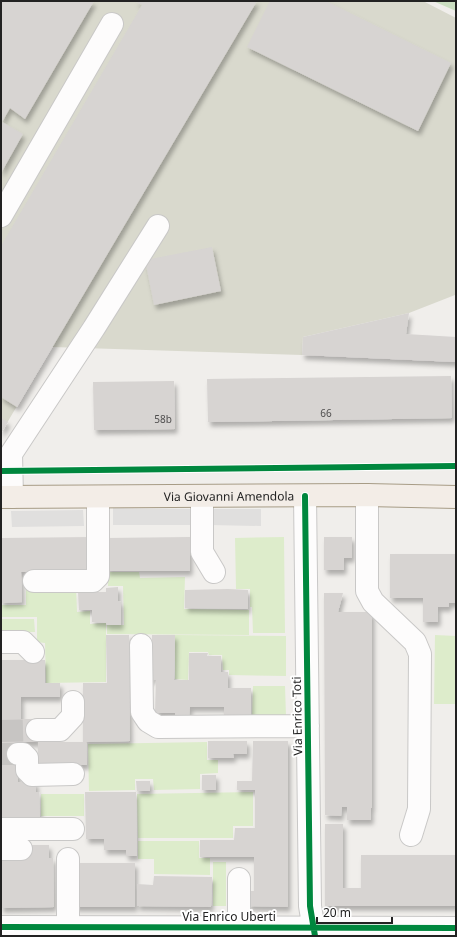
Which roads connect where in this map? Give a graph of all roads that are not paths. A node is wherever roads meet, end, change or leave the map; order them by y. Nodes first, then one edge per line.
1 (112, 24) dead end
2 (1, 216) edge
3 (158, 226) dead end
4 (367, 495) junction
5 (202, 496) junction
6 (305, 496) junction
7 (7, 497) edge
8 (98, 497) junction
9 (456, 497) edge
10 (214, 572) dead end
11 (34, 581) dead end
12 (1, 642) edge
13 (141, 645) dead end
14 (33, 652) dead end
15 (73, 702) dead end
16 (308, 726) junction
17 (37, 730) tunnel mouth
18 (18, 754) dead end
19 (73, 774) dead end
20 (1, 829) edge
21 (73, 829) dead end
22 (411, 835) dead end
23 (68, 859) dead end
24 (239, 879) dead end
25 (1, 927) edge
26 (239, 927) junction
27 (456, 928) edge
28 (77, 930) edge
29 (137, 932) edge
30 (307, 932) edge
31 (403, 932) edge

1 - 2 street
3 - 7 street
4 - 6 main road, Via Giovanni Amendola
4 - 9 main road, Via Giovanni Amendola
4 - 22 street
5 - 6 main road, Via Giovanni Amendola
5 - 8 main road, Via Giovanni Amendola
5 - 10 street
6 - 16 street, Via Enrico Toti
7 - 8 main road, Via Giovanni Amendola
8 - 11 street
12 - 14 street
13 - 16 street
15 - 17 street
16 - 30 street, Via Enrico Toti
18 - 19 street
20 - 21 street
23 - 28 street
24 - 26 street
25 - 28 street, Via Enrico Uberti
26 - 29 street, Via Enrico Uberti
26 - 30 street, Via Enrico Uberti
27 - 31 street, Via Enrico Uberti
28 - 29 street, Via Enrico Uberti
30 - 31 street, Via Enrico Uberti

